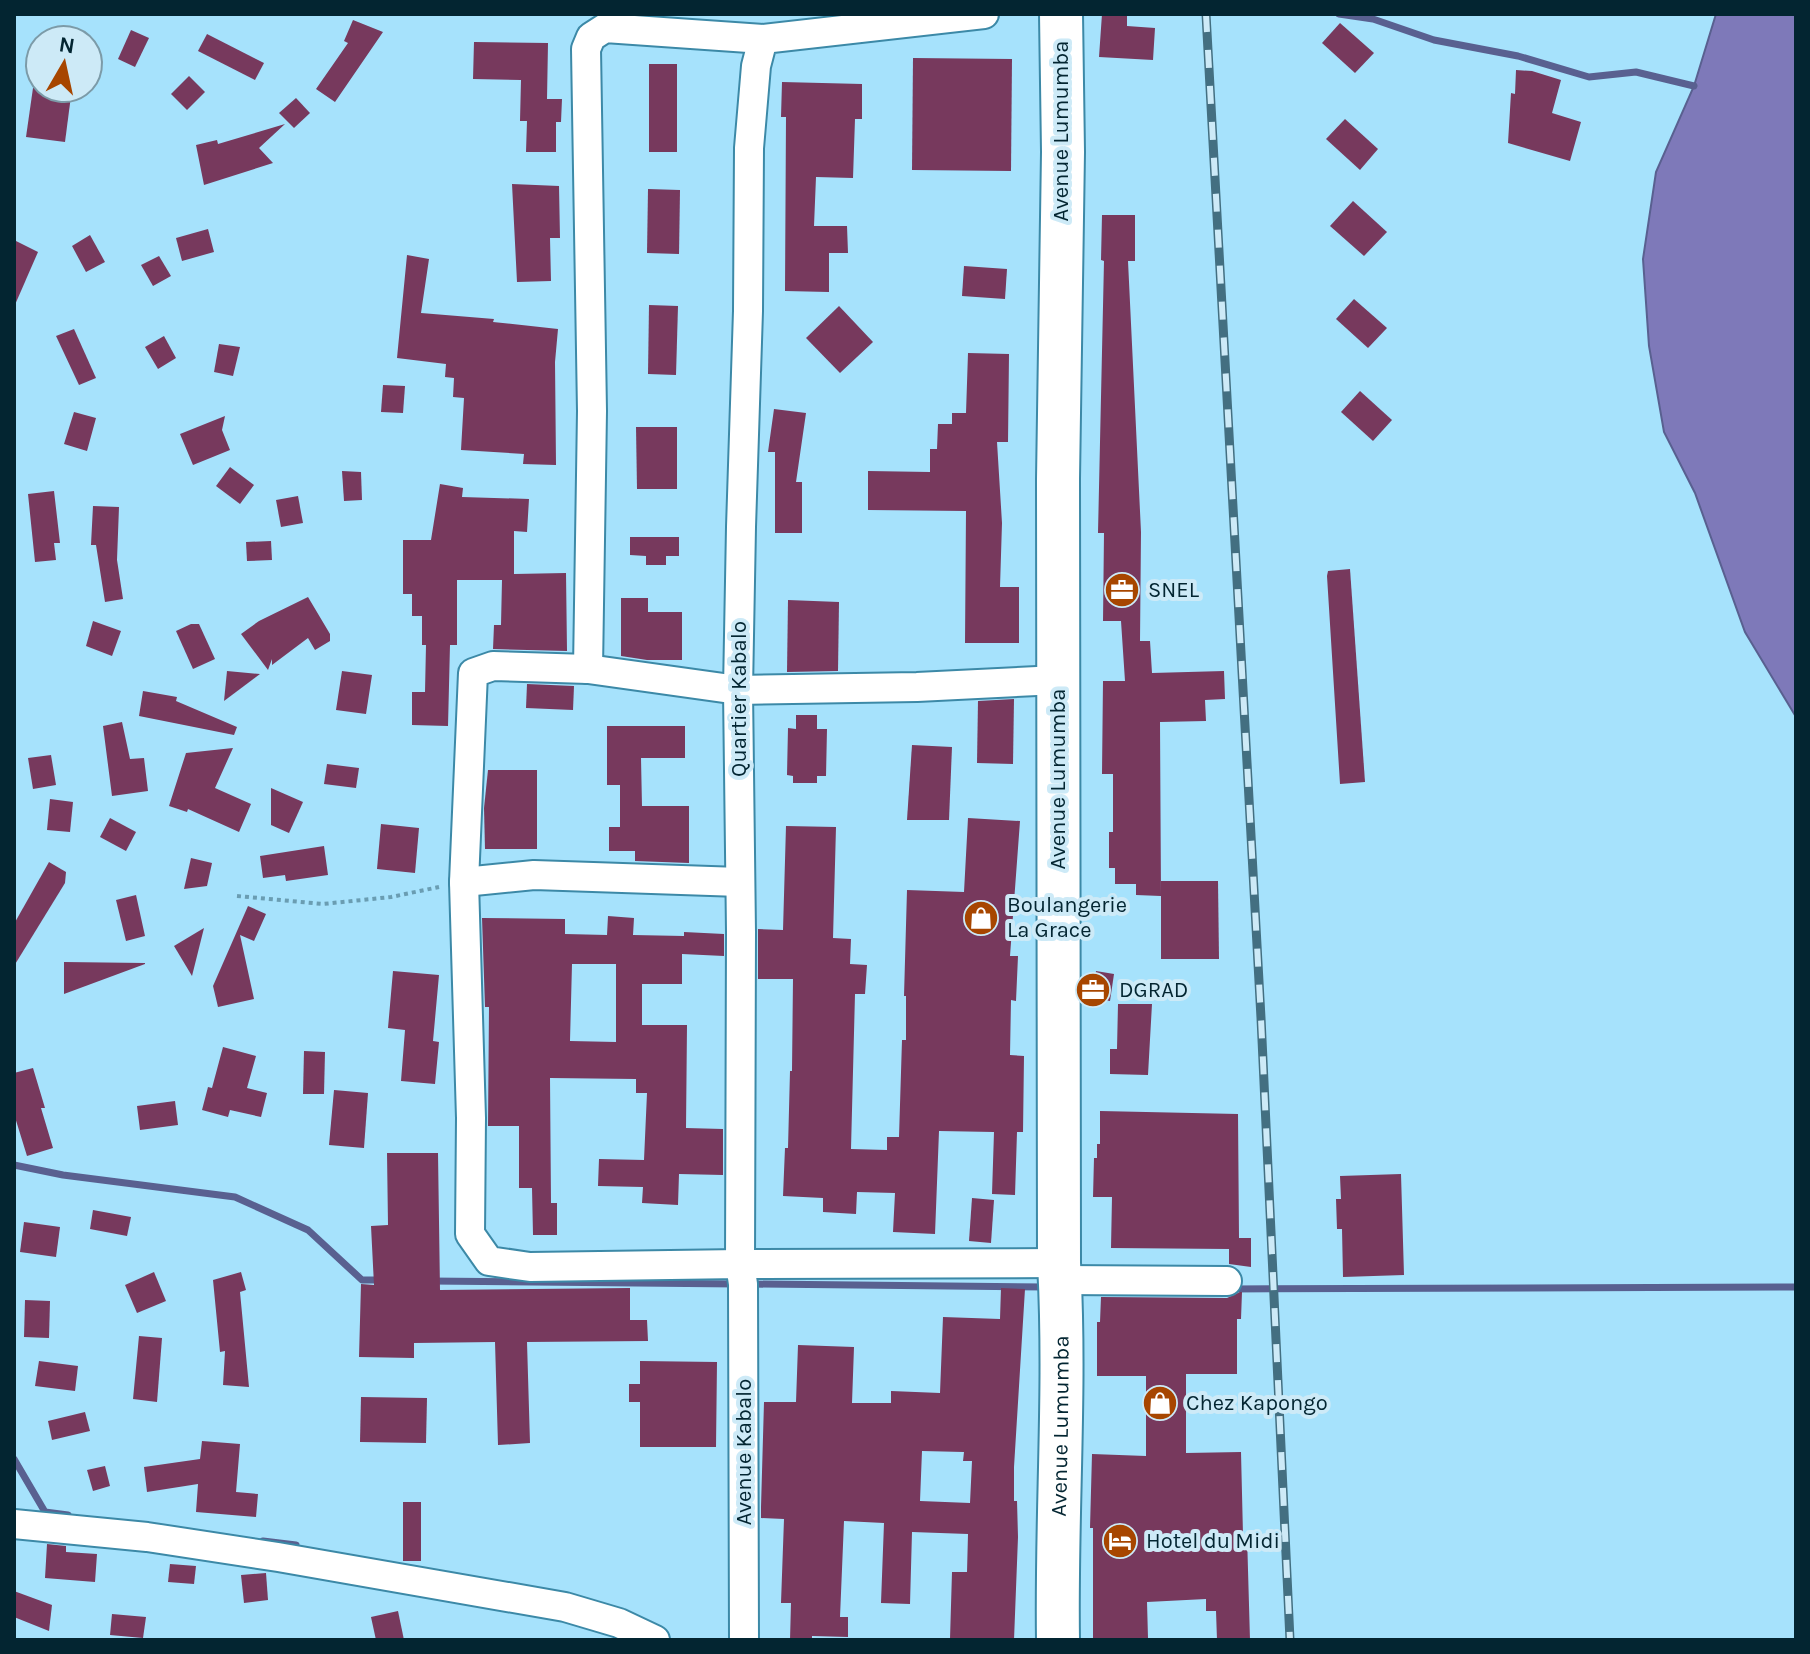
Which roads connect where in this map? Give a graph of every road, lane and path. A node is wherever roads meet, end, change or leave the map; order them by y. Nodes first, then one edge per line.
1 (984, 14) edge
2 (1061, 14) edge
3 (763, 39) junction
4 (588, 669) junction
5 (1058, 680) junction
6 (738, 690) junction
7 (464, 882) junction
8 (740, 882) junction
9 (237, 896) dead end
10 (740, 1264) junction
11 (1059, 1272) junction
12 (1227, 1281) dead end
13 (14, 1524) edge
14 (655, 1640) edge
15 (744, 1640) edge
16 (1058, 1640) edge

1 - 3 street
2 - 5 highway, Avenue Lumumba
3 - 4 street
3 - 6 street, Quartier Kabalo
4 - 6 street
4 - 7 street
5 - 6 street
5 - 11 highway, Avenue Lumumba
6 - 8 street, Quartier Kabalo
7 - 8 street
7 - 9 path
7 - 10 street
8 - 10 street, Quartier Kabalo
10 - 11 street
10 - 15 street, Avenue Kabalo
11 - 12 street
11 - 16 highway, Avenue Lumumba
13 - 14 street

